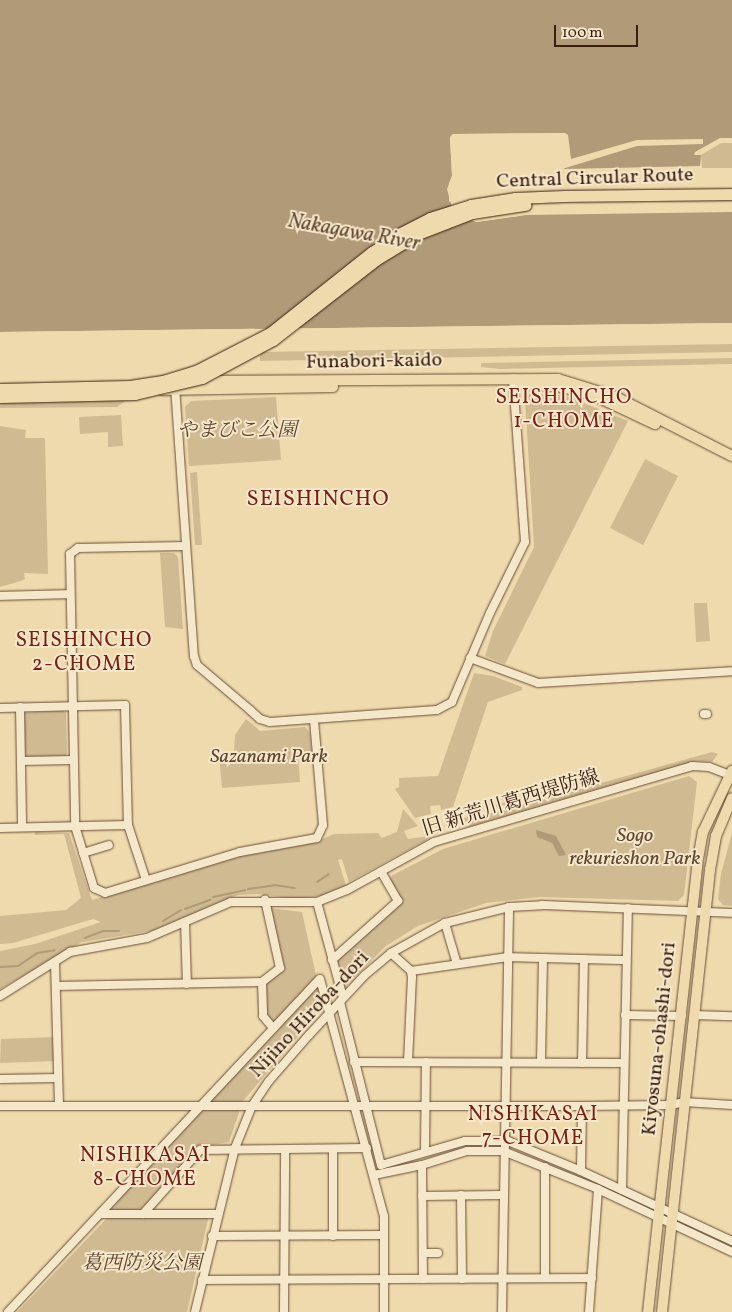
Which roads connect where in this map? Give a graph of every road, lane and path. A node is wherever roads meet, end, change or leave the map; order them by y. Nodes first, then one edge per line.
1 (732, 194) edge
2 (732, 201) edge
3 (514, 381) junction
4 (175, 386) junction
5 (0, 387) edge
6 (0, 395) edge
7 (732, 456) edge
8 (732, 463) edge
9 (186, 546) junction
10 (70, 594) junction
11 (0, 596) edge
12 (470, 658) junction
13 (732, 671) edge
14 (72, 706) junction
15 (20, 707) junction
16 (0, 708) edge
17 (314, 718) junction
18 (74, 760) junction
19 (21, 761) junction
20 (731, 774) edge
21 (732, 798) edge
22 (128, 824) junction
23 (75, 826) junction
24 (0, 828) edge
25 (22, 828) junction
26 (109, 845) dead end
27 (83, 853) junction
28 (381, 872) junction
29 (146, 880) junction
30 (265, 900) junction
31 (317, 902) junction
32 (509, 907) junction
33 (628, 908) junction
34 (691, 911) junction
35 (705, 912) junction
36 (732, 913) edge
37 (185, 922) junction
38 (445, 923) junction
39 (391, 953) junction
40 (508, 957) junction
41 (543, 958) junction
42 (584, 959) junction
43 (332, 960) junction
44 (626, 960) junction
45 (55, 962) junction
46 (457, 964) junction
47 (411, 971) junction
48 (262, 982) junction
49 (187, 984) junction
50 (56, 986) junction
51 (0, 996) edge
52 (341, 1000) junction
53 (330, 1012) junction
54 (625, 1015) junction
55 (694, 1015) junction
56 (682, 1016) junction
57 (732, 1016) edge
58 (273, 1028) junction
59 (354, 1062) junction
60 (408, 1062) junction
61 (426, 1062) junction
62 (506, 1062) junction
63 (541, 1062) junction
64 (582, 1063) junction
65 (624, 1063) junction
66 (57, 1078) junction
67 (0, 1079) edge
68 (684, 1102) junction
69 (732, 1104) edge
70 (671, 1105) junction
71 (0, 1106) edge
72 (59, 1106) junction
73 (201, 1106) junction
74 (252, 1106) junction
75 (356, 1106) junction
76 (366, 1106) junction
77 (426, 1106) junction
78 (505, 1106) junction
79 (582, 1106) junction
80 (623, 1106) junction
81 (504, 1142) junction
82 (235, 1148) junction
83 (367, 1148) junction
84 (285, 1149) junction
85 (333, 1149) junction
86 (503, 1151) junction
87 (425, 1152) junction
88 (422, 1165) junction
89 (545, 1167) junction
90 (581, 1171) junction
91 (374, 1175) junction
92 (598, 1189) junction
93 (622, 1190) junction
94 (461, 1195) junction
95 (502, 1195) junction
96 (422, 1196) junction
97 (660, 1212) junction
98 (673, 1212) junction
99 (100, 1214) junction
100 (143, 1214) junction
101 (218, 1214) junction
102 (671, 1224) junction
103 (384, 1235) junction
104 (212, 1236) junction
105 (284, 1236) junction
106 (333, 1236) junction
107 (732, 1241) edge
108 (732, 1252) edge
109 (422, 1253) junction
110 (438, 1253) dead end
111 (502, 1278) junction
112 (545, 1278) junction
113 (592, 1278) junction
114 (284, 1279) junction
115 (384, 1279) junction
116 (423, 1279) junction
117 (462, 1279) junction
118 (202, 1280) junction
119 (8, 1312) edge
120 (195, 1312) edge
121 (284, 1312) edge
122 (384, 1312) edge
123 (502, 1312) edge
124 (589, 1312) edge
125 (648, 1312) edge
126 (662, 1312) edge

1 - 5 highway, Central Circular Route, bridge
2 - 6 highway, Central Circular Route, bridge
3 - 4 main road, Funabori-kaido
3 - 7 main road, Funabori-kaido
3 - 8 main road, Funabori-kaido
3 - 12 street
4 - 5 main road, Funabori-kaido
4 - 6 main road, Funabori-kaido
4 - 9 street
9 - 10 street
9 - 17 street
10 - 11 street
10 - 14 street
12 - 13 street
12 - 17 street
14 - 15 street
14 - 18 street
14 - 22 street
15 - 16 street
15 - 19 street
17 - 29 street
18 - 19 street
18 - 23 street
19 - 25 street
20 - 28 street, 旧 新荒川葛西堤防線
20 - 34 main road, Kiyosuna-ohashi-dori
21 - 35 main road
22 - 23 street
22 - 29 street
23 - 25 street
23 - 27 street
24 - 25 street
26 - 27 street
27 - 29 street
28 - 31 street, 旧 新荒川葛西堤防線
28 - 43 street
30 - 31 street, 旧 新荒川葛西堤防線
30 - 37 street, 旧 新荒川葛西堤防線
30 - 48 street
31 - 43 street
32 - 33 street, Nijino Hiroba-dori
32 - 38 street, Nijino Hiroba-dori
32 - 40 street
33 - 34 street, Nijino Hiroba-dori
33 - 44 street
34 - 35 street, Nijino Hiroba-dori
34 - 56 main road, Kiyosuna-ohashi-dori
35 - 36 street, Nijino Hiroba-dori
35 - 55 main road
37 - 45 street, 旧 新荒川葛西堤防線
37 - 49 street
38 - 39 street, Nijino Hiroba-dori
38 - 46 street
39 - 47 street
39 - 52 street, Nijino Hiroba-dori
40 - 41 street
40 - 46 street
40 - 62 street
41 - 42 street
41 - 63 street
42 - 44 street
42 - 64 street
43 - 52 street
44 - 54 street
45 - 50 street
45 - 51 street, 旧 新荒川葛西堤防線
46 - 47 street
47 - 60 street
48 - 49 street
48 - 58 street
49 - 50 street
50 - 66 street
52 - 53 street, Nijino Hiroba-dori
52 - 59 street
53 - 58 street
53 - 74 street, Nijino Hiroba-dori
53 - 75 street
54 - 56 street
54 - 65 street
55 - 57 street
55 - 68 main road
56 - 70 main road, Kiyosuna-ohashi-dori
58 - 73 street
59 - 60 street
59 - 76 street
60 - 61 street
61 - 62 street
61 - 77 street
62 - 63 street
62 - 78 street
63 - 64 street
64 - 65 street
65 - 80 street
66 - 67 street
66 - 72 street
68 - 69 street
68 - 70 street
68 - 98 main road
70 - 80 street
70 - 97 main road, Kiyosuna-ohashi-dori
71 - 72 street
72 - 73 street
73 - 74 street
73 - 99 street
74 - 75 street
74 - 82 street, Nijino Hiroba-dori
75 - 76 street
75 - 83 street
76 - 77 street
76 - 87 street
77 - 78 street
77 - 87 street
78 - 79 street
78 - 81 street
79 - 80 street
79 - 90 street
80 - 93 street
81 - 86 street
81 - 87 street
81 - 90 street
82 - 84 street
82 - 100 street
82 - 101 street, Nijino Hiroba-dori
83 - 85 street
83 - 91 street
84 - 85 street
84 - 105 street
85 - 106 street
86 - 88 street
86 - 89 street
86 - 95 street
88 - 91 street
88 - 96 street
89 - 92 street
89 - 112 street
90 - 93 street
91 - 103 street
92 - 97 street
92 - 113 street
93 - 97 street
94 - 95 street
94 - 96 street
94 - 117 street
95 - 111 street
96 - 109 street
97 - 98 street
97 - 102 street
97 - 125 main road, Kiyosuna-ohashi-dori
98 - 102 main road
98 - 107 street
99 - 100 street
99 - 119 street
100 - 101 street
101 - 104 street, Nijino Hiroba-dori
102 - 108 street
102 - 126 main road
103 - 106 street
103 - 115 street
104 - 105 street
104 - 118 street, Nijino Hiroba-dori
105 - 106 street
105 - 114 street
109 - 110 street
109 - 116 street
111 - 112 street
111 - 117 street
111 - 123 street
112 - 113 street
113 - 124 street
114 - 115 street
114 - 118 street
114 - 121 street
115 - 116 street
115 - 122 street
116 - 117 street
118 - 120 street, Nijino Hiroba-dori

